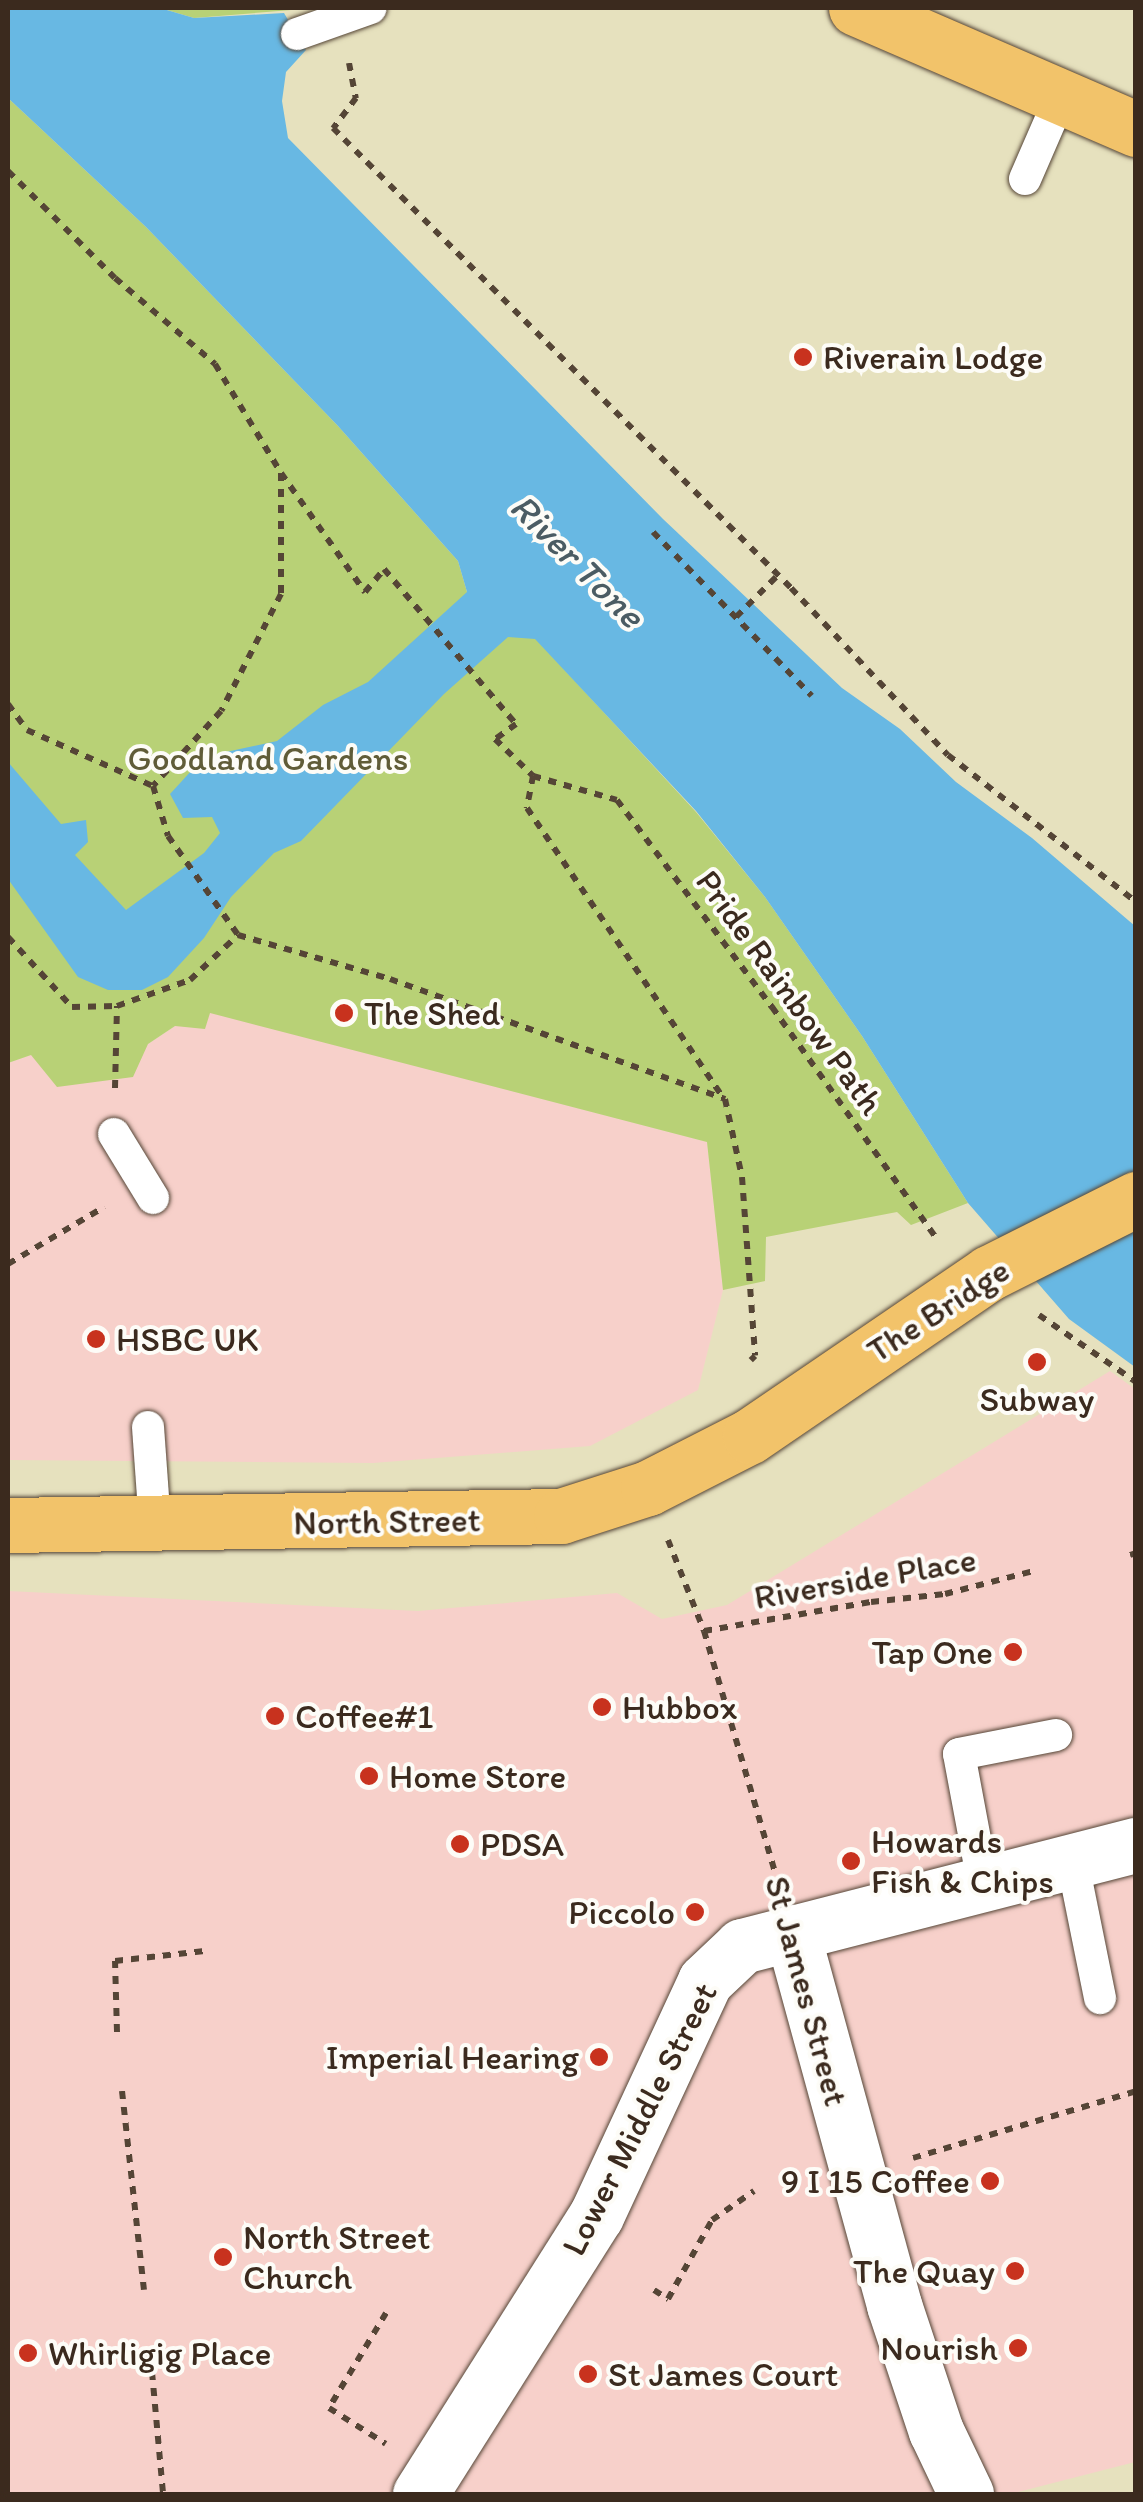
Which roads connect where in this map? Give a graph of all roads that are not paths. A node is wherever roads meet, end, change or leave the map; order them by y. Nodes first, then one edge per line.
1 (371, 8) edge
2 (856, 8) edge
3 (297, 34) dead end
4 (1062, 94) junction
5 (1136, 129) edge
6 (1025, 179) dead end
7 (114, 1134) road end
8 (148, 1191) road end
9 (1136, 1198) edge
10 (148, 1427) dead end
11 (750, 1436) joint
12 (155, 1524) junction
13 (8, 1525) edge
14 (1056, 1735) dead end
15 (1136, 1845) edge
16 (1072, 1859) junction
17 (983, 1882) junction
18 (792, 1932) junction
19 (1100, 1998) dead end
20 (427, 2484) edge
21 (966, 2494) edge

1 - 3 lane
2 - 4 main road
4 - 5 main road
4 - 6 lane
7 - 8 lane
9 - 11 main road, The Bridge
10 - 12 lane
11 - 12 main road, North Street
12 - 13 main road, North Street
14 - 17 lane
15 - 16 street, Lower Middle Street
16 - 17 street, Lower Middle Street
16 - 19 lane
17 - 18 street, Lower Middle Street
18 - 20 street, Lower Middle Street
18 - 21 street, St James Street

